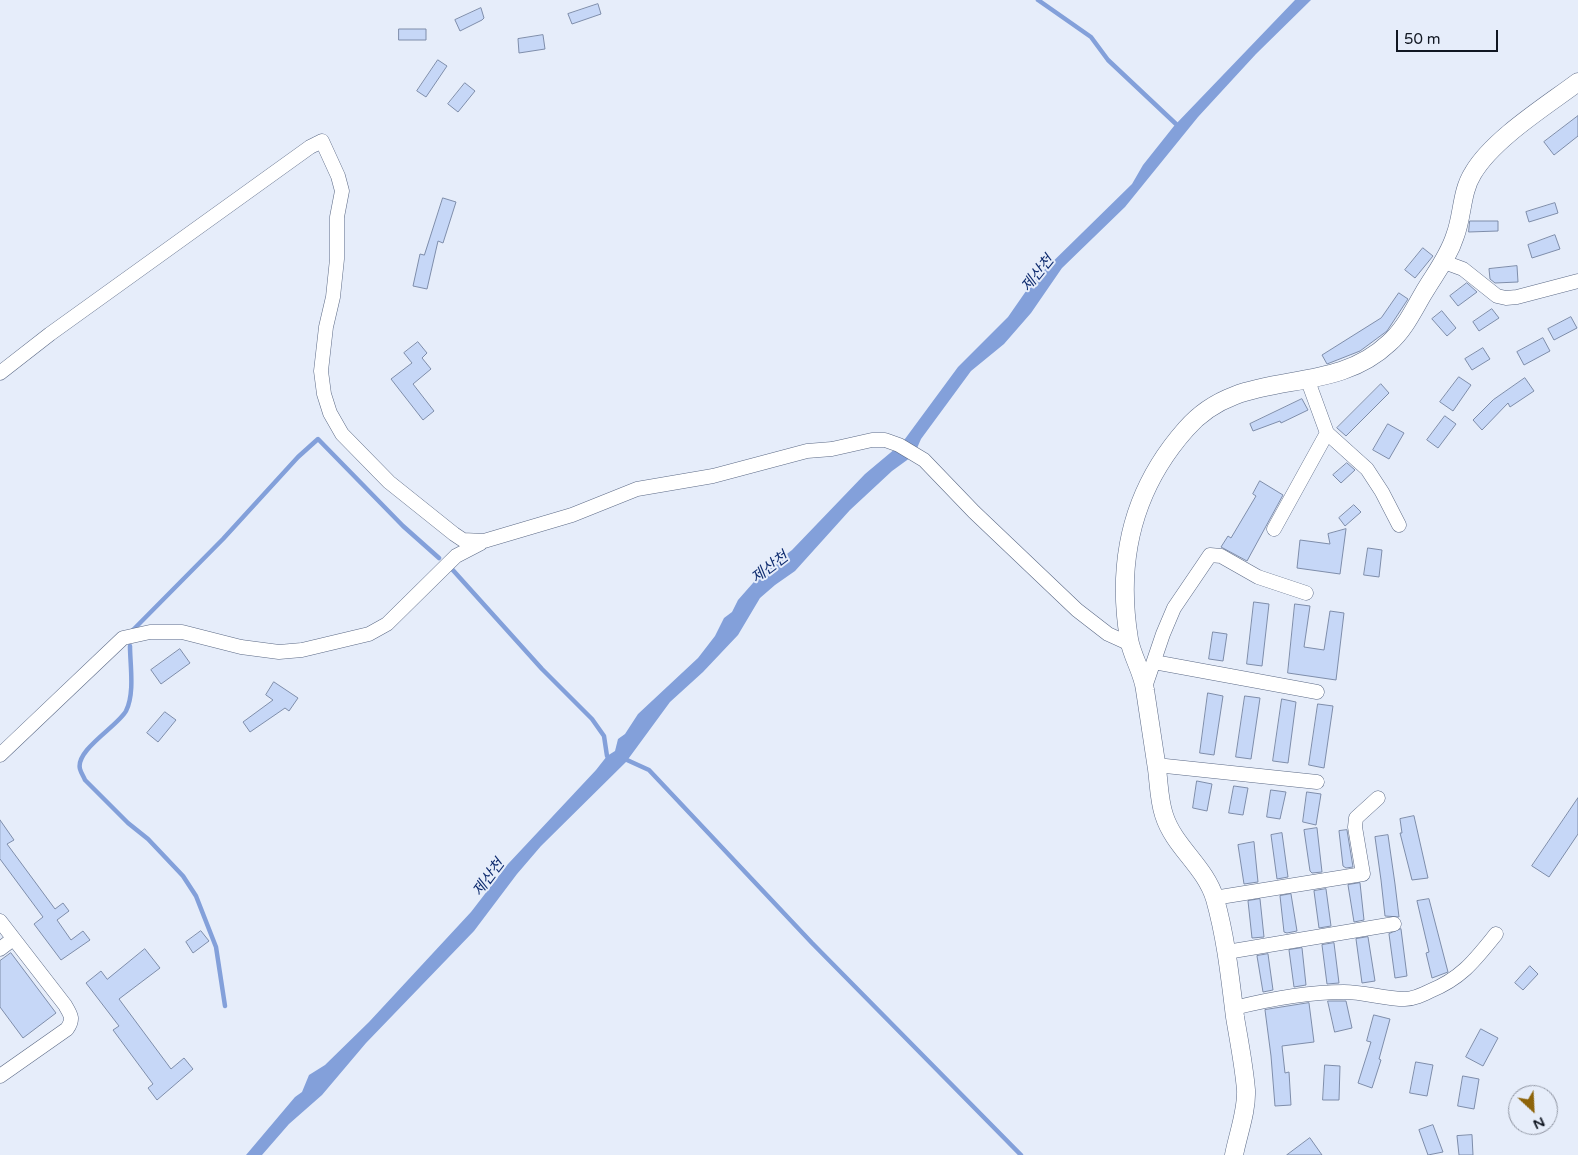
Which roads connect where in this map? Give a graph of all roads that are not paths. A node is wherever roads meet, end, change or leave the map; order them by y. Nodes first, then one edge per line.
1 (1578, 82) edge
2 (1444, 262) junction
3 (1578, 281) edge
4 (0, 373) edge
5 (1308, 381) junction
6 (1327, 433) junction
7 (1399, 525) dead end
8 (1274, 529) dead end
9 (484, 542) junction
10 (1306, 593) dead end
11 (1130, 644) junction
12 (1154, 662) junction
13 (1145, 687) junction
14 (1318, 692) dead end
15 (0, 755) edge
16 (1156, 765) junction
17 (1317, 782) dead end
18 (1378, 798) dead end
19 (1214, 898) junction
20 (0, 921) edge
21 (1394, 924) dead end
22 (1496, 934) dead end
23 (13, 939) junction
24 (0, 949) edge
25 (1227, 952) junction
26 (1234, 1008) junction
27 (0, 1076) edge
28 (1234, 1155) edge

1 - 2 street
2 - 3 street
2 - 5 street
4 - 9 street
5 - 6 street
5 - 11 street
6 - 7 street
6 - 8 street
9 - 11 street
9 - 15 street
10 - 12 street
11 - 13 street
12 - 13 street
12 - 14 street
13 - 16 street
16 - 17 street
16 - 19 street
18 - 19 street
19 - 25 street
20 - 23 street
21 - 25 street
22 - 26 street
23 - 24 street
23 - 27 street
25 - 26 street
26 - 28 street

